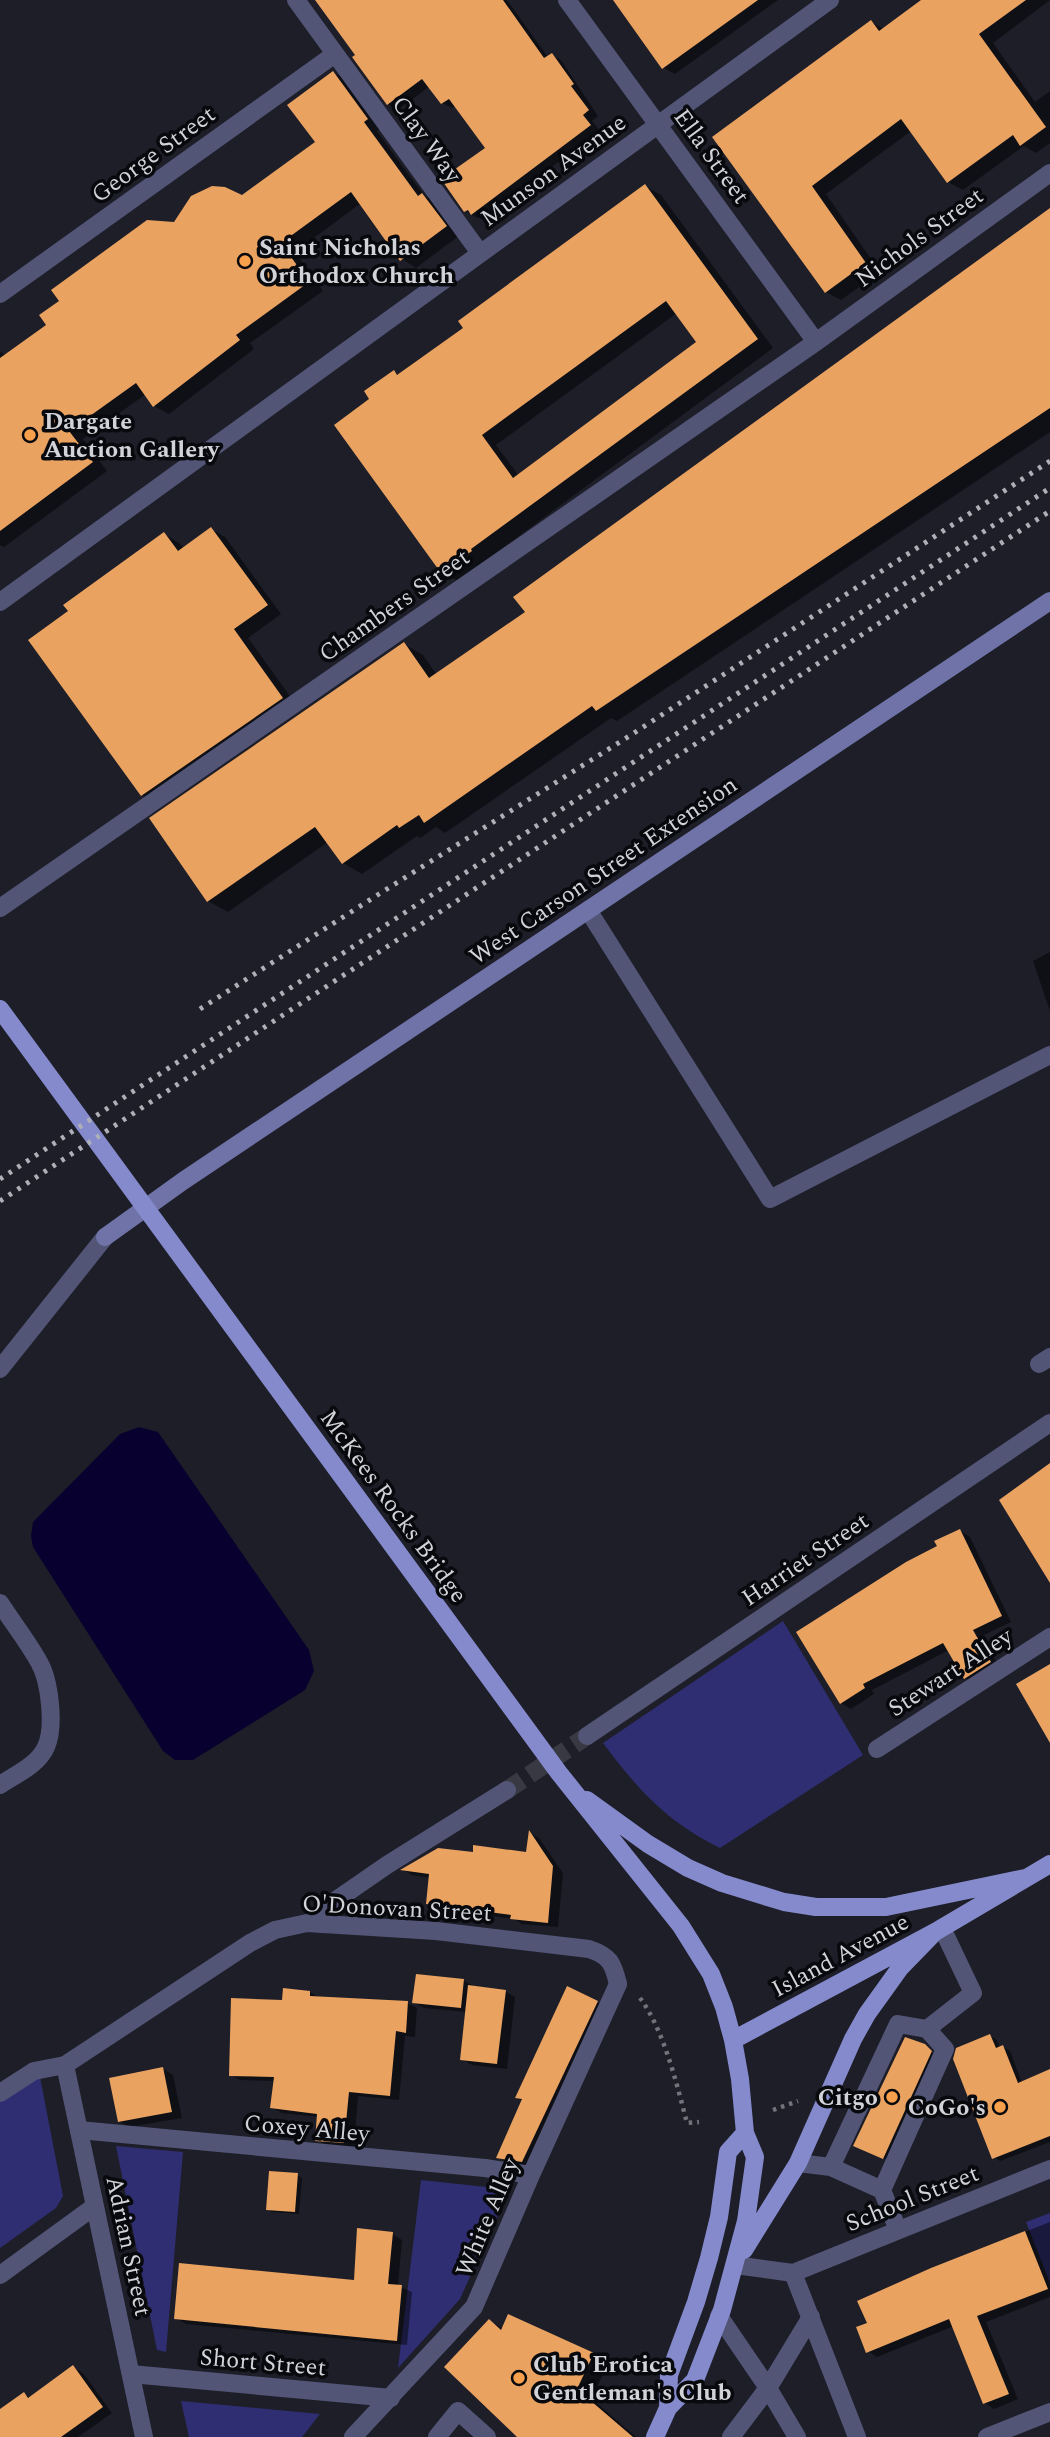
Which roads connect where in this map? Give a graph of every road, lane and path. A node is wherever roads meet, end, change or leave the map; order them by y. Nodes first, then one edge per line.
1 (296, 0) edge
2 (567, 0) edge
3 (830, 0) edge
4 (335, 54) junction
5 (658, 125) junction
6 (1050, 173) edge
7 (480, 253) junction
8 (0, 294) edge
9 (817, 342) junction
10 (1050, 601) edge
11 (0, 602) edge
12 (0, 908) edge
13 (588, 910) junction
14 (0, 1009) edge
15 (1050, 1055) edge
16 (0, 1369) edge
17 (1050, 1423) edge
18 (0, 1603) edge
19 (1050, 1637) edge
20 (587, 1736) tunnel mouth
21 (877, 1749) dead end
22 (0, 1785) edge
23 (571, 1789) junction
24 (507, 1790) tunnel mouth
25 (1050, 1864) edge
26 (1025, 1878) junction
27 (320, 1924) junction
28 (938, 1930) junction
29 (618, 1984) junction
30 (927, 2029) junction
31 (733, 2040) junction
32 (65, 2065) junction
33 (0, 2093) edge
34 (802, 2102) dead end
35 (773, 2110) dead end
36 (699, 2122) dead end
37 (79, 2130) junction
38 (745, 2133) junction
39 (797, 2163) junction
40 (831, 2167) junction
41 (1050, 2169) edge
42 (531, 2175) junction
43 (882, 2190) junction
44 (95, 2206) junction
45 (898, 2230) junction
46 (734, 2265) junction
47 (793, 2273) junction
48 (0, 2275) edge
49 (719, 2316) junction
50 (811, 2317) junction
51 (131, 2374) junction
52 (768, 2388) junction
53 (391, 2398) junction
54 (668, 2408) junction
55 (1050, 2412) edge
56 (142, 2436) edge
57 (353, 2437) edge
58 (437, 2437) edge
59 (487, 2437) edge
60 (655, 2437) edge
61 (731, 2437) edge
62 (797, 2437) edge
63 (857, 2437) edge
64 (987, 2437) edge

1 - 4 street, Clay Way
2 - 5 street, Ella Street
3 - 5 street, Munson Avenue
4 - 7 street, Clay Way
4 - 8 street, George Street
5 - 7 street, Munson Avenue
5 - 9 street, Ella Street
6 - 9 street, Nichols Street
7 - 11 street, Munson Avenue
9 - 12 street, Chambers Street
10 - 13 street, West Carson Street Extension
13 - 15 street
13 - 16 street, West Carson Street Extension
14 - 23 main road, McKees Rocks Bridge
17 - 20 street, Harriet Street
18 - 22 street
19 - 21 street, Stewart Alley
23 - 26 main road
23 - 31 main road, McKees Rocks Bridge
24 - 27 street
25 - 26 main road, Island Avenue
26 - 28 main road, Island Avenue
27 - 29 street, O'Donovan Street
27 - 32 street, O'Donovan Street
28 - 30 street
28 - 31 main road, Island Avenue
28 - 39 main road
29 - 36 path
29 - 42 street, White Alley
30 - 40 street
30 - 43 street
31 - 38 main road
32 - 33 street
32 - 37 street, Adrian Street
34 - 35 path
37 - 42 street, Coxey Alley
37 - 44 street, Adrian Street
38 - 46 main road
38 - 54 main road
39 - 40 street
39 - 46 main road
40 - 43 street
41 - 45 street, School Street
42 - 53 street, White Alley
43 - 45 street
44 - 48 street
44 - 51 street, Adrian Street
45 - 47 street, School Street
46 - 47 street
46 - 49 main road
47 - 50 street
49 - 52 street
49 - 54 main road
50 - 52 street
50 - 63 street
51 - 53 street, Short Street
51 - 56 street, Adrian Street
52 - 61 street
52 - 62 street
53 - 57 street, White Alley
54 - 60 main road
55 - 64 street
58 - 59 street

